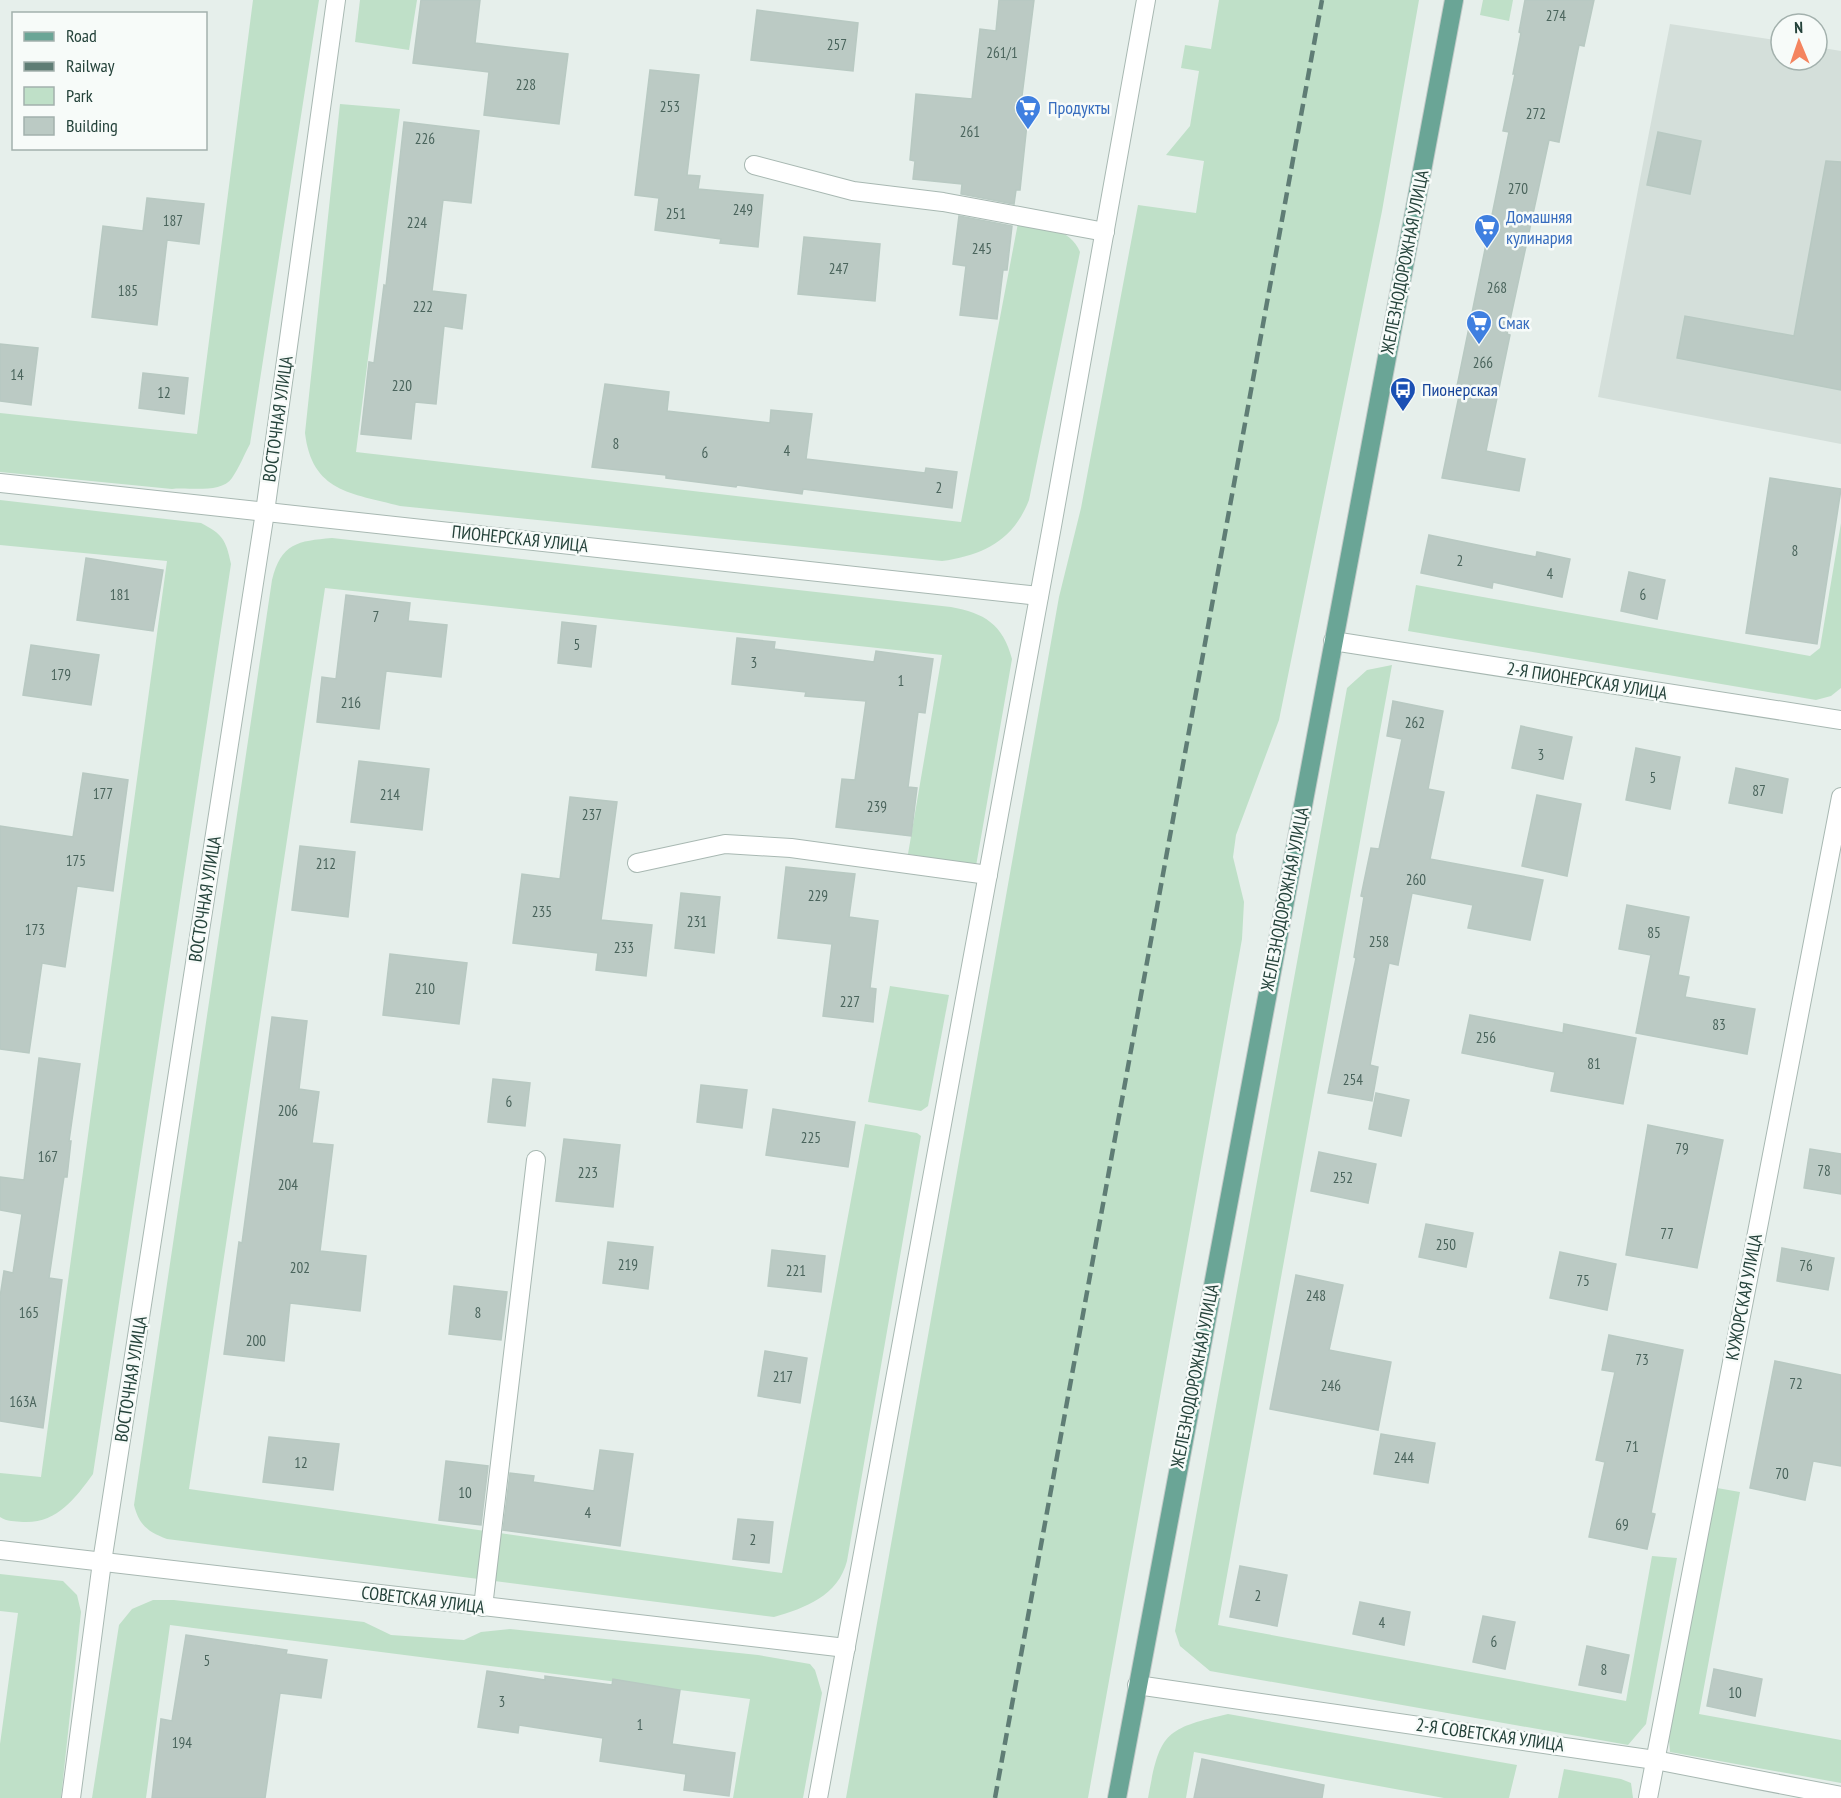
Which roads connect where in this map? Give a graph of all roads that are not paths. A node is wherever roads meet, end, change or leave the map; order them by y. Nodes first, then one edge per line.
1 (336, 0) edge
2 (1146, 0) edge
3 (1454, 0) edge
4 (754, 165) dead end
5 (1104, 232) junction
6 (0, 483) edge
7 (265, 512) junction
8 (1039, 596) junction
9 (1333, 641) junction
10 (1841, 720) edge
11 (1841, 797) edge
12 (637, 863) dead end
13 (988, 875) junction
14 (536, 1160) dead end
15 (0, 1550) edge
16 (102, 1562) junction
17 (483, 1606) junction
18 (846, 1648) junction
19 (1137, 1685) junction
20 (1655, 1760) junction
21 (1841, 1796) edge
22 (71, 1798) edge
23 (818, 1798) edge
24 (1117, 1798) edge
25 (1648, 1798) edge

1 - 7 street, ВОСТОЧНАЯ УЛИЦА
2 - 5 street
3 - 9 main road, ЖЕЛЕЗНОДОРОЖНАЯ УЛИЦА
4 - 5 street
5 - 8 street
6 - 7 street, ПИОНЕРСКАЯ УЛИЦА
7 - 8 street, ПИОНЕРСКАЯ УЛИЦА
7 - 16 street, ВОСТОЧНАЯ УЛИЦА
8 - 13 street
9 - 10 street, 2-Я ПИОНЕРСКАЯ УЛИЦА
9 - 19 main road, ЖЕЛЕЗНОДОРОЖНАЯ УЛИЦА
11 - 20 street, КУЖОРСКАЯ УЛИЦА
12 - 13 street
13 - 18 street
14 - 17 street
15 - 16 street, СОВЕТСКАЯ УЛИЦА
16 - 17 street, СОВЕТСКАЯ УЛИЦА
16 - 22 street, ВОСТОЧНАЯ УЛИЦА
17 - 18 street, СОВЕТСКАЯ УЛИЦА
18 - 23 street
19 - 20 street, 2-Я СОВЕТСКАЯ УЛИЦА
19 - 24 main road, ЖЕЛЕЗНОДОРОЖНАЯ УЛИЦА
20 - 21 street, 2-Я СОВЕТСКАЯ УЛИЦА
20 - 25 street, КУЖОРСКАЯ УЛИЦА

